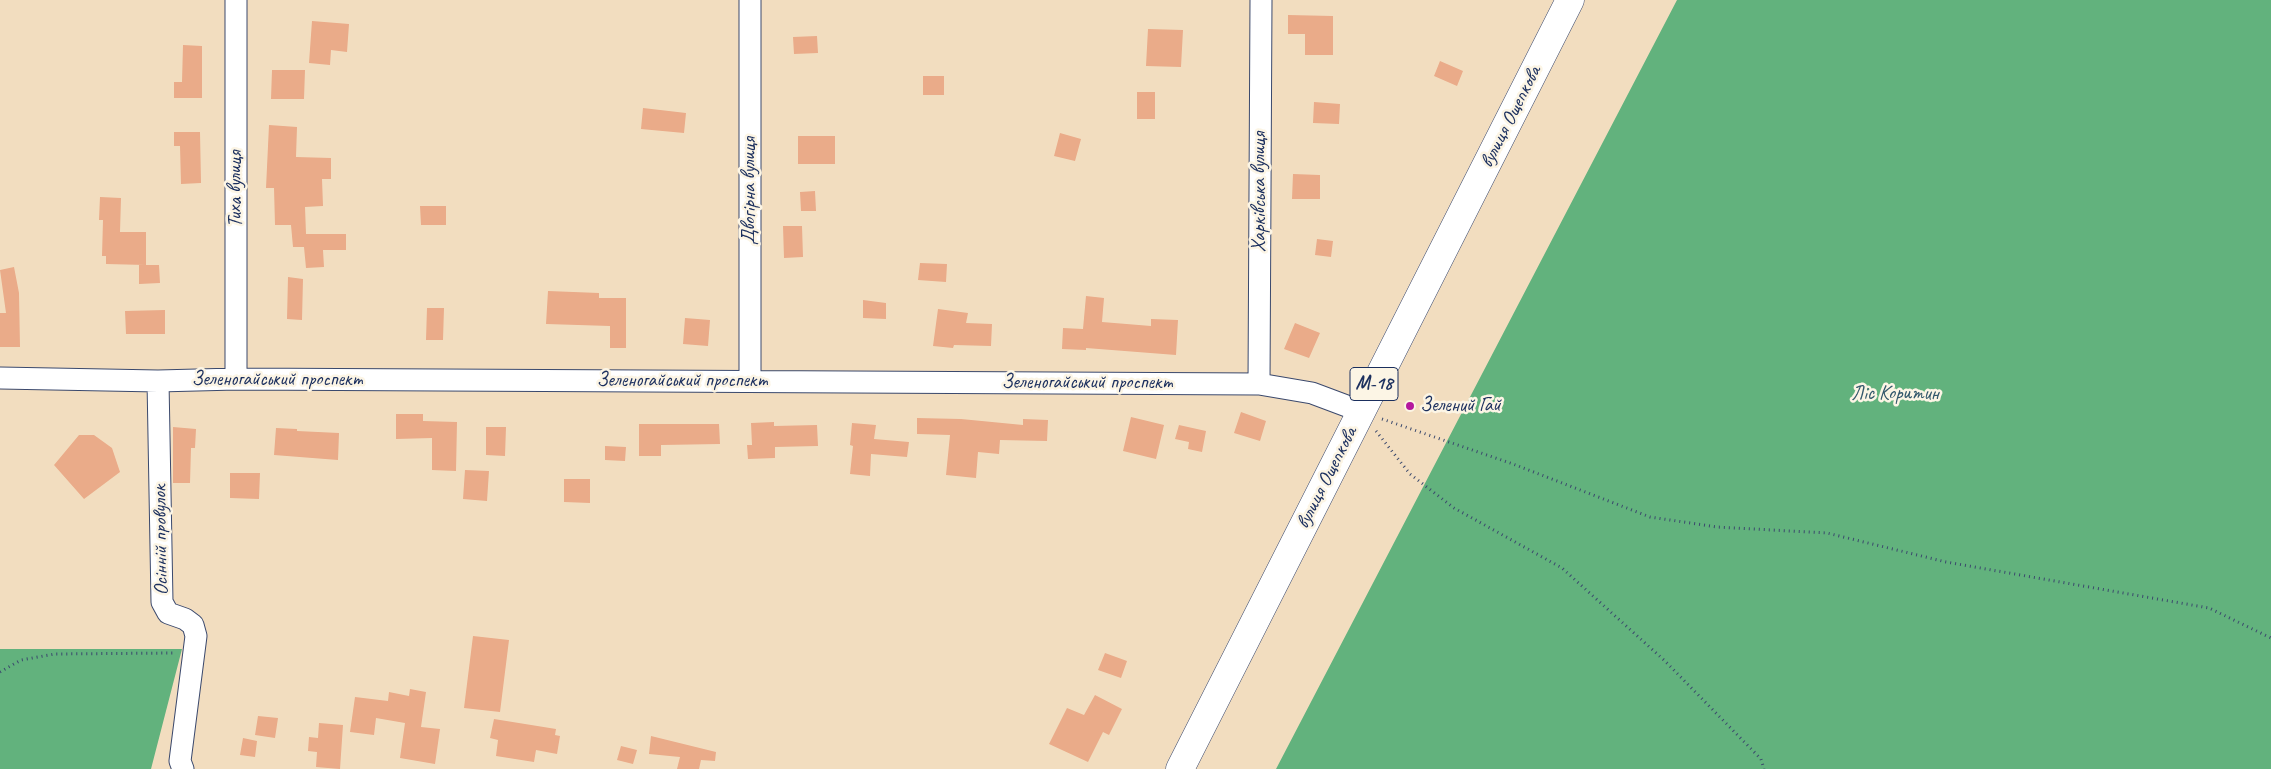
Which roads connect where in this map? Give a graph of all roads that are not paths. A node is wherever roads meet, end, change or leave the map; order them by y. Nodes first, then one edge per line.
1 (236, 0) edge
2 (750, 0) edge
3 (1261, 0) edge
4 (1570, 0) edge
5 (0, 378) edge
6 (236, 379) junction
7 (158, 381) junction
8 (750, 381) junction
9 (1259, 384) junction
10 (1360, 411) junction
11 (183, 769) edge
12 (1180, 769) edge

1 - 6 street, Тиха вулиця
2 - 8 street, Двогірна вулиця
3 - 9 street, Харківська вулиця
4 - 10 highway, вулиця Ощепкова / М-18
5 - 7 street, Зеленогайський проспект
6 - 7 street, Зеленогайський проспект
6 - 8 street, Зеленогайський проспект
7 - 11 street, Осінній провулок
8 - 9 street, Зеленогайський проспект
9 - 10 street, Зеленогайський проспект
10 - 12 highway, вулиця Ощепкова / М-18

